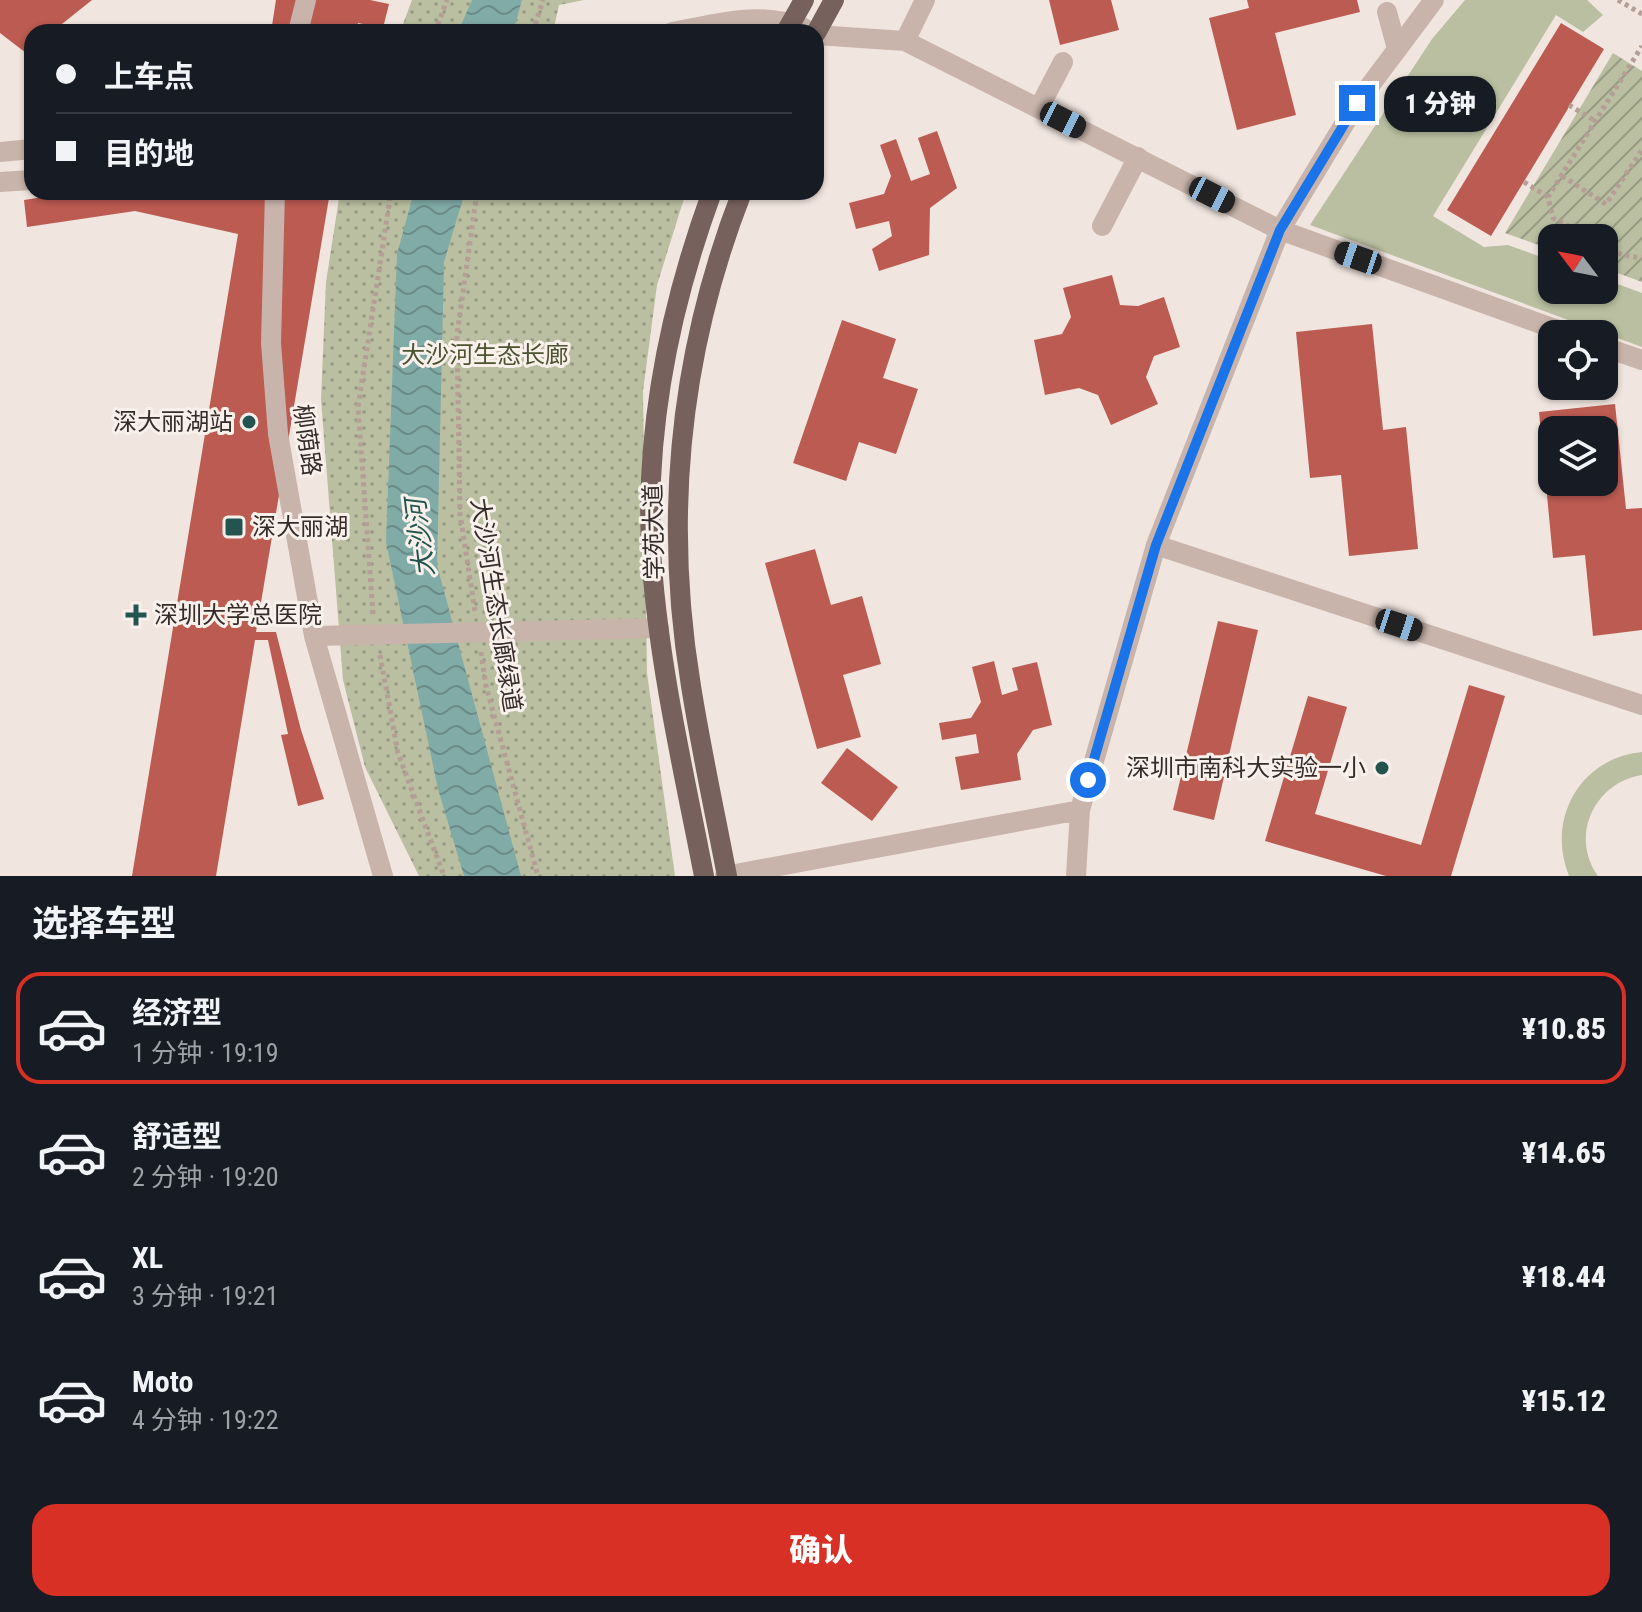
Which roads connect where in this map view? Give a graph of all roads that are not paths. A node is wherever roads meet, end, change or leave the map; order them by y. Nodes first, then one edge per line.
1 (306, 0) edge
2 (804, 0) edge
3 (834, 0) edge
4 (925, 0) edge
5 (1434, 0) edge
6 (1387, 12) dead end
7 (300, 24) edge
8 (718, 24) edge
9 (780, 24) edge
10 (791, 24) edge
11 (819, 24) edge
12 (824, 34) edge
13 (905, 41) junction
14 (1397, 49) junction
15 (1063, 62) dead end
16 (1039, 108) junction
17 (24, 150) edge
18 (0, 152) edge
19 (1138, 157) junction
20 (24, 180) edge
21 (0, 182) edge
22 (275, 200) edge
23 (709, 200) edge
24 (739, 200) edge
25 (1102, 226) dead end
26 (1280, 230) junction
27 (1538, 323) edge
28 (1618, 352) edge
29 (1642, 360) edge
30 (1156, 545) junction
31 (659, 628) junction
32 (321, 635) junction
33 (1642, 705) edge
34 (1080, 810) junction
35 (383, 876) edge
36 (704, 876) edge
37 (726, 876) edge
38 (1076, 876) edge

1 - 7 street
2 - 10 main road
3 - 11 main road
4 - 13 street
5 - 14 street
6 - 14 street
8 - 9 street
12 - 13 street
13 - 16 street
14 - 26 street
15 - 16 street
16 - 19 street
17 - 18 street
19 - 25 street
19 - 26 street
20 - 21 street
22 - 32 street, 柳荫路
23 - 31 main road, 学苑大道
24 - 37 main road, 学苑大道
26 - 27 street
26 - 30 street
28 - 29 street
30 - 33 street
30 - 34 street
31 - 32 street
31 - 36 main road, 学苑大道
32 - 35 street, 柳荫路
34 - 37 street
34 - 38 street

